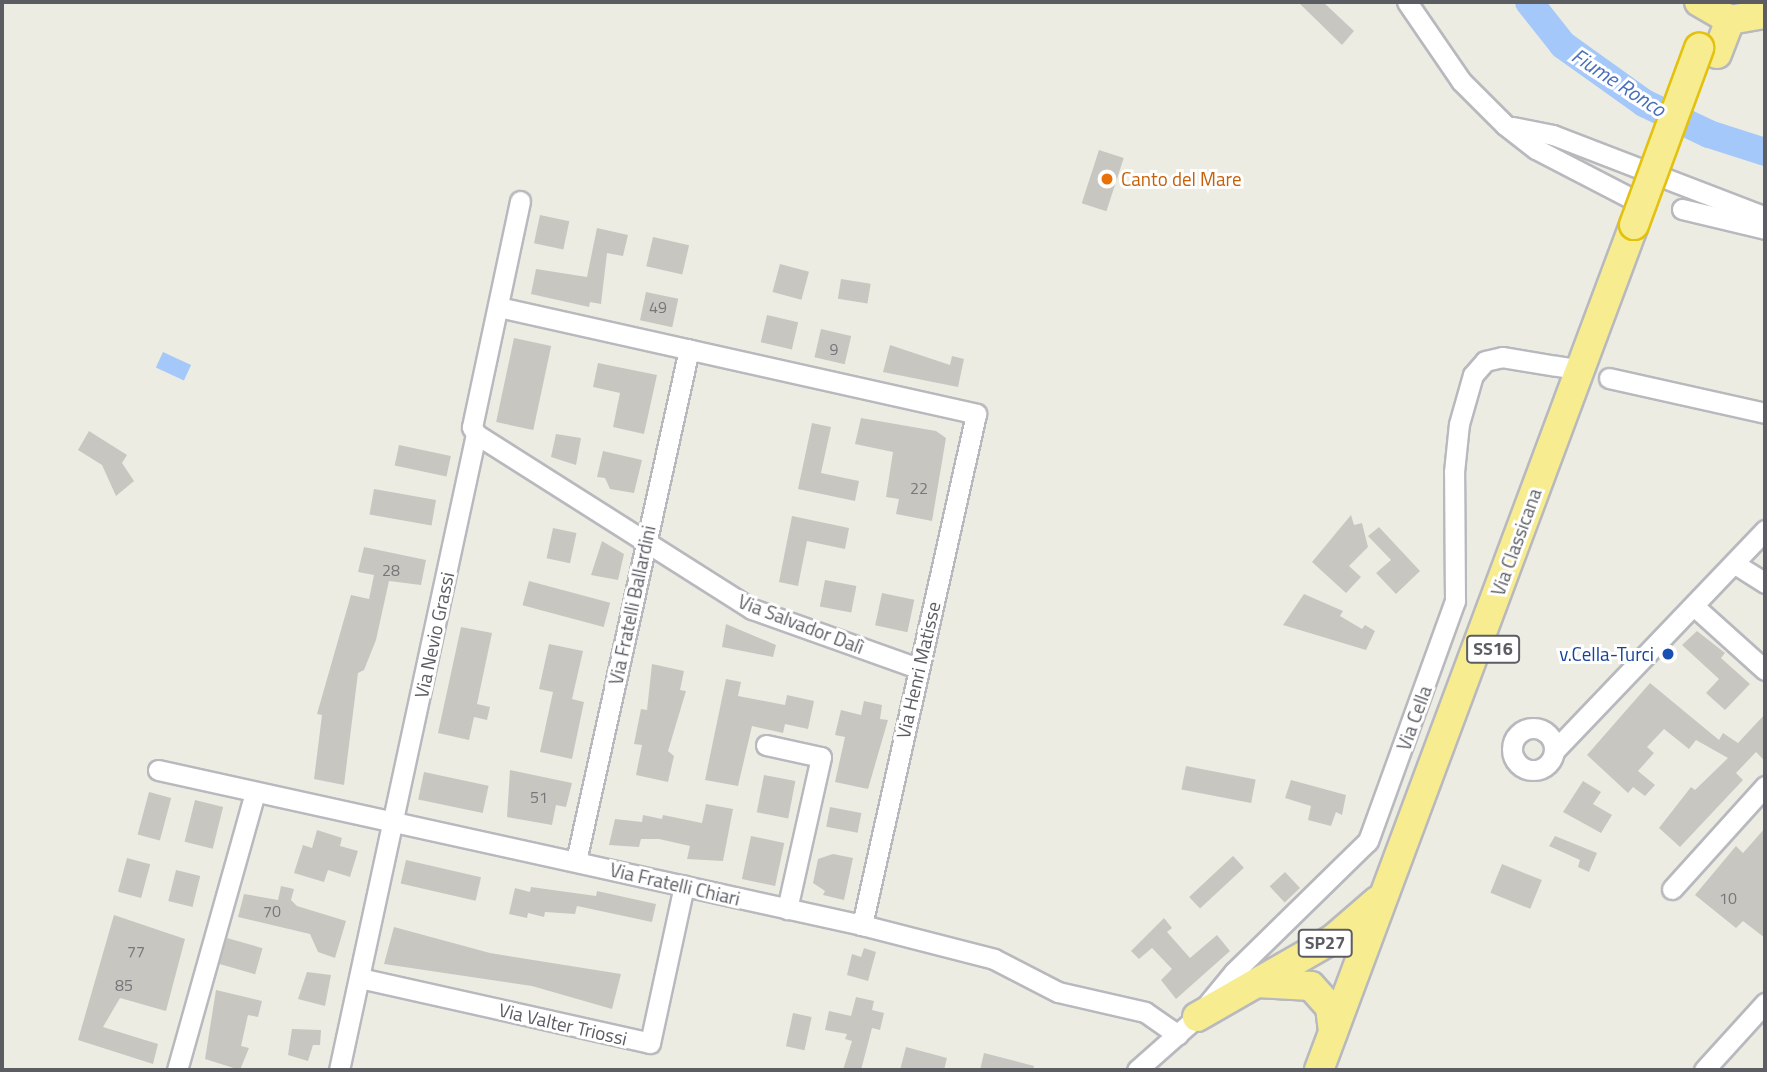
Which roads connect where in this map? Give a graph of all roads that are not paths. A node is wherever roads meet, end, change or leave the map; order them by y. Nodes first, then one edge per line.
1 (1408, 2) edge
2 (1714, 11) edge
3 (1765, 14) edge
4 (1506, 125) junction
5 (520, 201) dead end
6 (1682, 209) dead end
7 (1765, 217) edge
8 (1642, 219) junction
9 (1765, 229) edge
10 (499, 307) junction
11 (689, 349) junction
12 (1569, 368) dead end
13 (1609, 377) dead end
14 (1765, 413) edge
15 (476, 434) junction
16 (1765, 530) edge
17 (646, 543) junction
18 (1735, 564) junction
19 (1765, 583) edge
20 (1695, 607) junction
21 (918, 668) junction
22 (1765, 670) edge
23 (766, 745) dead end
24 (1554, 751) dead end
25 (158, 770) dead end
26 (1765, 786) edge
27 (255, 793) junction
28 (394, 822) junction
29 (576, 861) junction
30 (684, 886) junction
31 (1672, 889) dead end
32 (1386, 891) junction
33 (787, 909) junction
34 (862, 925) junction
35 (360, 978) junction
36 (1255, 983) junction
37 (1765, 1003) edge
38 (1187, 1026) junction
39 (1333, 1032) junction
40 (177, 1070) edge
41 (339, 1070) edge
42 (1137, 1070) edge
43 (1319, 1070) edge
44 (1339, 1070) edge
45 (1704, 1070) edge

1 - 4 street
2 - 3 highway, Via Classicana / SS16
2 - 8 highway, Via Classicana / SS16
4 - 7 street
4 - 8 street
5 - 10 street, Via Nevio Grassi
6 - 9 street
8 - 32 highway, Via Classicana / SS16
8 - 44 highway, Via Classicana / SS16
10 - 11 street
10 - 15 street, Via Nevio Grassi
11 - 17 street, Via Fratelli Ballardini
11 - 21 street, Via Henri Matisse
12 - 38 street, Via Cella
13 - 14 street
15 - 17 street, Via Salvador Dalì
15 - 28 street, Via Nevio Grassi
16 - 18 street
17 - 21 street, Via Salvador Dalì
17 - 29 street, Via Fratelli Ballardini
18 - 19 street
18 - 20 street
20 - 22 street
20 - 24 street
21 - 34 street, Via Henri Matisse
23 - 33 street
25 - 27 street, Via Fratelli Chiari
26 - 31 street
27 - 28 street, Via Fratelli Chiari
27 - 40 street
28 - 29 street, Via Fratelli Chiari
28 - 35 street, Via Nevio Grassi
29 - 30 street, Via Fratelli Chiari
30 - 33 street, Via Fratelli Chiari
30 - 35 street, Via Valter Triossi
32 - 36 highway, SP27
32 - 39 highway, Via Classicana / SS16
33 - 34 street, Via Fratelli Chiari
34 - 38 street, Via Fratelli Chiari
35 - 41 street, Via Nevio Grassi
36 - 38 highway, SP27
36 - 39 highway, SP27
37 - 45 street
38 - 42 street, Via Cella / SP27
39 - 43 highway, Via Classicana / SS16

